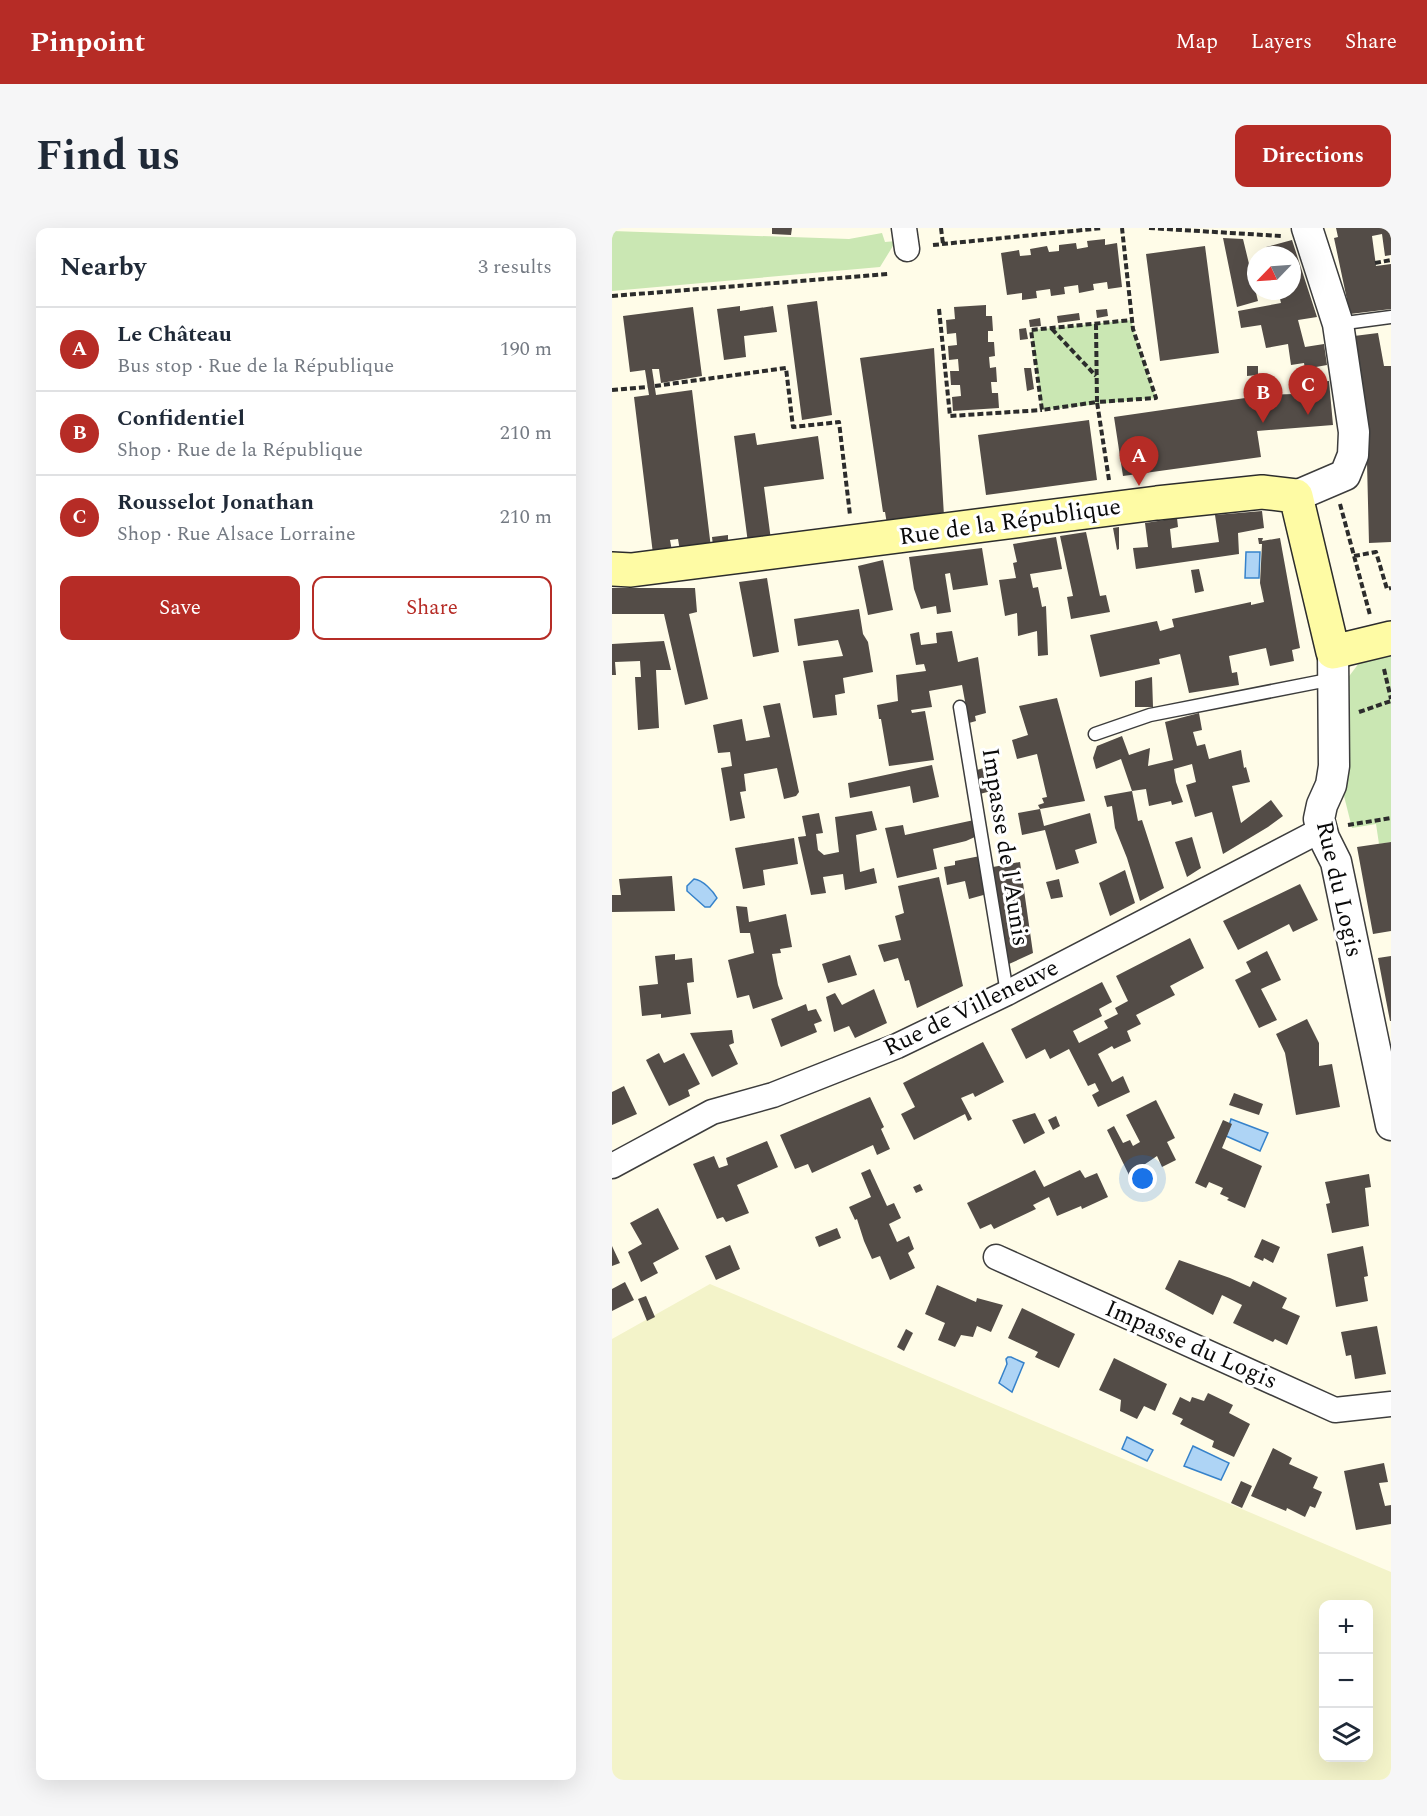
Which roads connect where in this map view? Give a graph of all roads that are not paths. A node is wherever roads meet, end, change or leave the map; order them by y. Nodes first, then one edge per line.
1 (1308, 232) edge
2 (1391, 317) edge
3 (1338, 324) junction
4 (1296, 496) junction
5 (612, 569) edge
6 (1384, 640) edge
7 (1333, 665) junction
8 (960, 707) dead end
9 (1095, 734) dead end
10 (1321, 830) junction
11 (1007, 993) junction
12 (1391, 1125) edge
13 (612, 1166) edge
14 (996, 1257) dead end
15 (1391, 1404) edge

1 - 3 street
2 - 3 lane
3 - 4 street
4 - 5 main road, Rue de la République
4 - 7 main road
6 - 7 main road
7 - 9 lane
7 - 10 street, Rue du Logis
8 - 11 lane, Impasse de l'Aunis
10 - 11 street, Rue de Villeneuve
10 - 12 street, Rue du Logis
11 - 13 street, Rue de Villeneuve
14 - 15 street, Impasse du Logis

